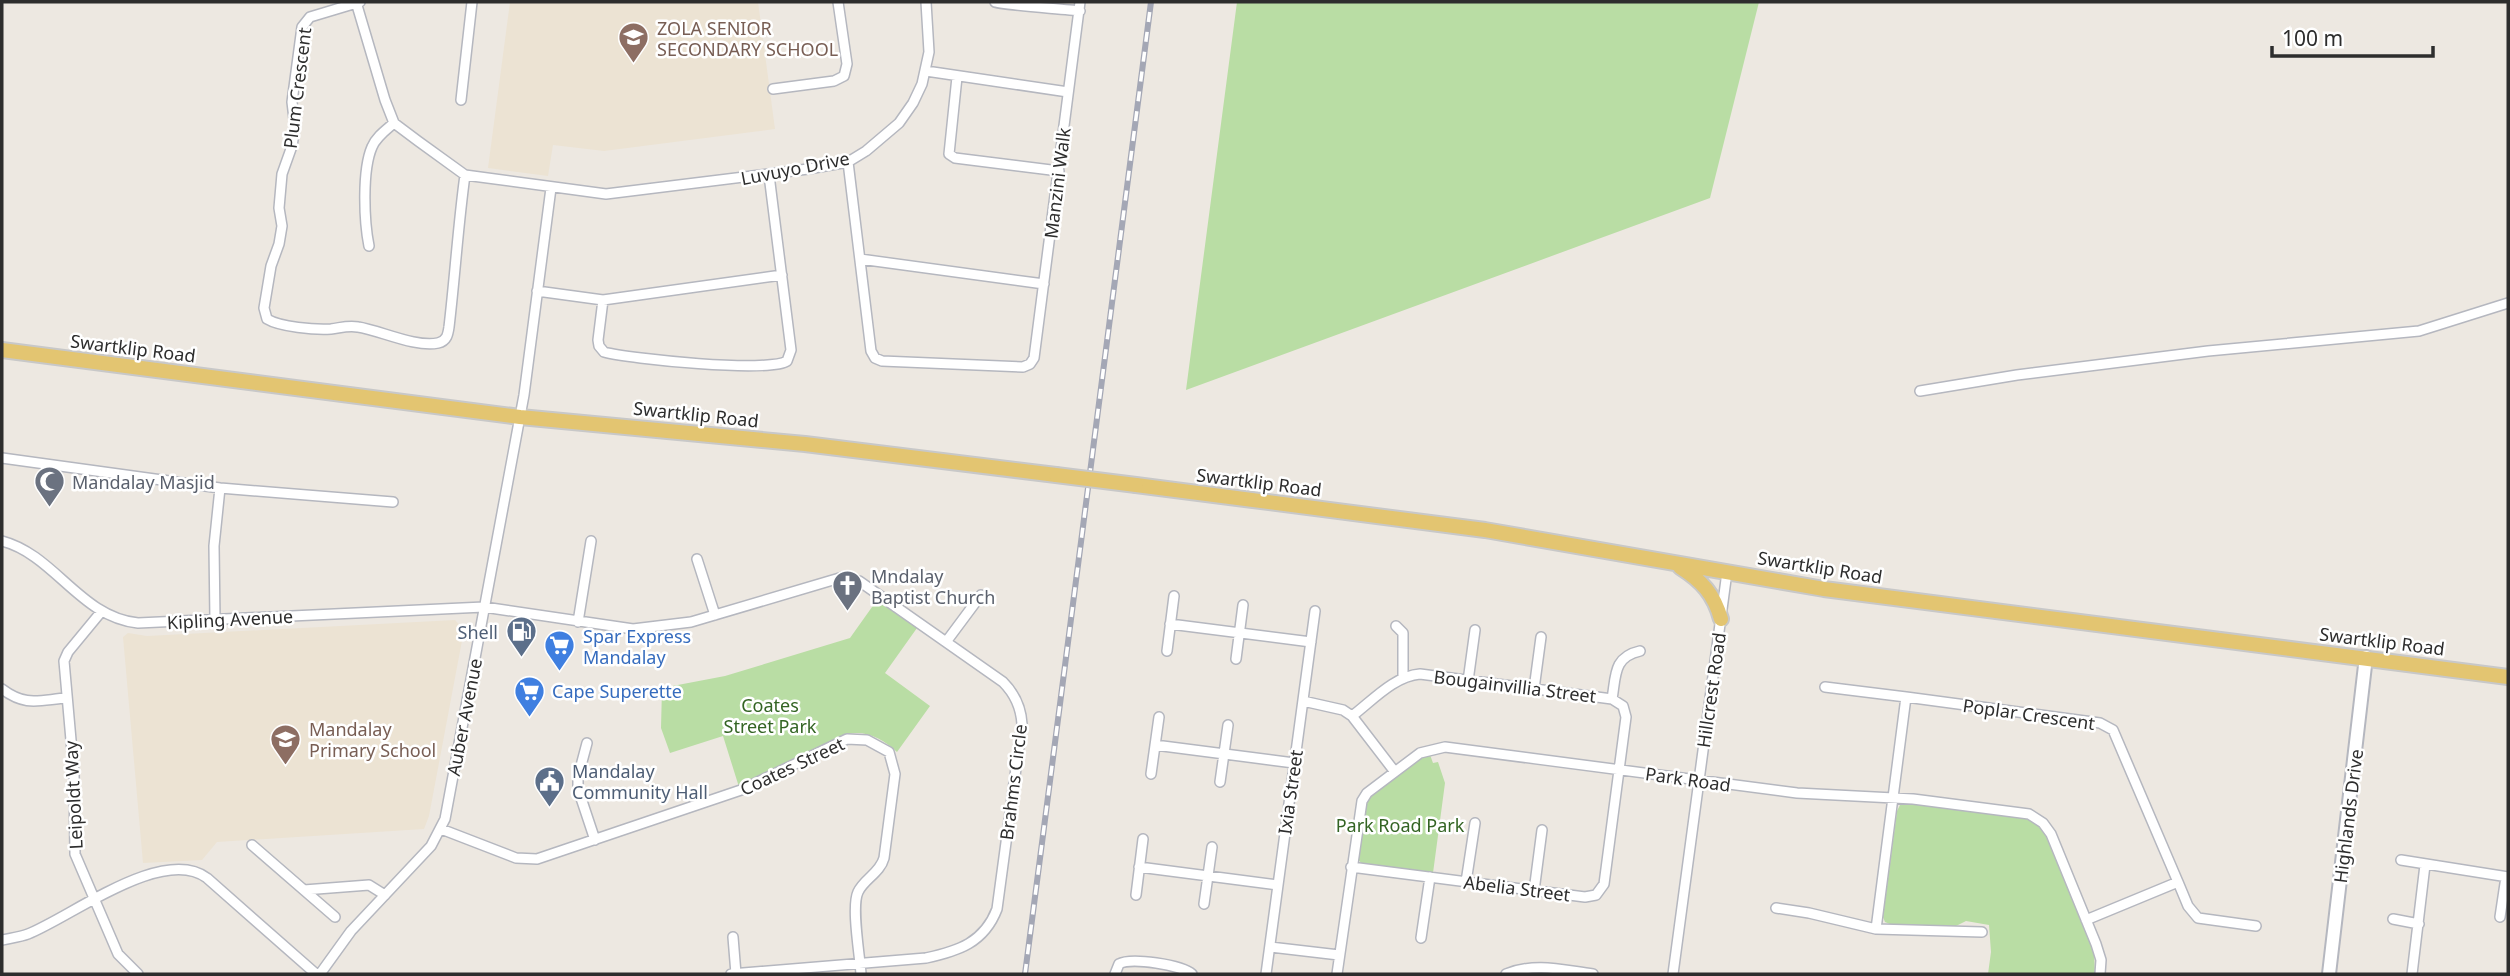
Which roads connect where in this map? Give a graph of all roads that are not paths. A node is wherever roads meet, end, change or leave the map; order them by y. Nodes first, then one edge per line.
1 (358, 2) edge
2 (472, 2) edge
3 (838, 2) edge
4 (926, 2) edge
5 (995, 2) edge
6 (1080, 6) edge
7 (926, 71) junction
8 (957, 77) junction
9 (773, 89) dead end
10 (1068, 92) junction
11 (461, 100) dead end
12 (394, 123) junction
13 (848, 162) junction
14 (1059, 172) junction
15 (465, 175) junction
16 (769, 175) junction
17 (551, 188) junction
18 (369, 246) dead end
19 (860, 259) junction
20 (782, 275) junction
21 (1044, 284) junction
22 (537, 291) junction
23 (603, 300) junction
24 (2508, 303) edge
25 (2, 350) edge
26 (1920, 391) dead end
27 (520, 417) junction
28 (2, 458) edge
29 (220, 488) junction
30 (393, 502) dead end
31 (2, 541) edge
32 (591, 541) dead end
33 (697, 559) dead end
34 (1674, 563) junction
35 (1727, 572) junction
36 (981, 595) dead end
37 (1174, 596) dead end
38 (1243, 605) dead end
39 (484, 607) junction
40 (1315, 611) dead end
41 (101, 612) junction
42 (715, 615) junction
43 (1721, 619) junction
44 (215, 620) junction
45 (578, 622) junction
46 (1170, 624) junction
47 (1396, 626) dead end
48 (1475, 630) dead end
49 (1240, 633) junction
50 (1541, 637) dead end
51 (946, 642) junction
52 (1311, 642) junction
53 (1167, 651) dead end
54 (1640, 651) dead end
55 (2366, 657) junction
56 (1236, 659) dead end
57 (2508, 677) edge
58 (1403, 678) junction
59 (1468, 681) junction
60 (1825, 687) dead end
61 (2, 689) edge
62 (1534, 689) junction
63 (1906, 697) junction
64 (67, 698) junction
65 (1612, 699) junction
66 (1303, 701) junction
67 (1352, 716) junction
68 (1158, 717) dead end
69 (1228, 725) dead end
70 (587, 743) dead end
71 (1155, 745) junction
72 (1224, 754) junction
73 (1294, 763) junction
74 (1619, 770) junction
75 (1395, 772) junction
76 (1151, 774) dead end
77 (1699, 780) junction
78 (1220, 782) dead end
79 (1894, 798) junction
80 (1475, 823) dead end
81 (441, 830) junction
82 (1542, 830) dead end
83 (1143, 839) dead end
84 (594, 840) junction
85 (252, 845) dead end
86 (1212, 847) dead end
87 (2401, 860) dead end
88 (2425, 865) junction
89 (1139, 867) junction
90 (1352, 867) junction
91 (1208, 876) junction
92 (1430, 877) junction
93 (2507, 877) edge
94 (1466, 882) junction
95 (2178, 882) junction
96 (1278, 885) junction
97 (304, 890) junction
98 (1534, 891) junction
99 (385, 895) junction
100 (1136, 895) dead end
101 (93, 900) junction
102 (1204, 904) dead end
103 (1776, 908) dead end
104 (335, 917) dead end
105 (2500, 917) dead end
106 (2393, 919) dead end
107 (2087, 920) junction
108 (2419, 924) junction
109 (2256, 926) dead end
110 (1876, 929) junction
111 (1982, 932) dead end
112 (733, 937) dead end
113 (1421, 938) dead end
114 (2, 940) edge
115 (1270, 947) junction
116 (1339, 956) junction
117 (860, 964) junction
118 (138, 974) edge
119 (318, 974) edge
120 (733, 974) edge
121 (861, 974) edge
122 (1115, 974) edge
123 (1192, 974) edge
124 (1266, 974) edge
125 (1337, 974) edge
126 (1506, 974) edge
127 (1593, 974) edge
128 (1674, 974) edge
129 (2100, 974) edge
130 (2329, 974) edge
131 (2412, 974) edge

1 - 12 street
1 - 15 street, Plum Crescent
2 - 11 street
3 - 9 street
4 - 7 street, Luvuyo Drive
5 - 6 street
6 - 10 street, Manzini Walk
7 - 8 street
7 - 13 street, Luvuyo Drive
8 - 10 street
8 - 14 street
10 - 14 street, Manzini Walk
12 - 15 street
12 - 18 street
13 - 16 street, Luvuyo Drive
13 - 19 street
14 - 21 street, Manzini Walk
15 - 17 street, Luvuyo Drive
16 - 17 street, Luvuyo Drive
16 - 20 street
17 - 22 street, Auber Avenue
19 - 21 street
19 - 21 street, Manzini Walk
20 - 23 street
20 - 23 street
22 - 23 street
22 - 27 street, Auber Avenue
24 - 26 street
25 - 27 main road, Swartklip Road
27 - 34 main road, Swartklip Road, bridge
27 - 39 street, Auber Avenue
28 - 29 street
29 - 30 street
29 - 44 street
31 - 41 street, Kipling Avenue
32 - 45 street
33 - 42 street
34 - 35 main road, Swartklip Road
34 - 43 main road
35 - 43 street, Hillcrest Road
35 - 55 main road, Swartklip Road
36 - 51 street
37 - 46 street
38 - 49 street
39 - 44 street, Kipling Avenue
39 - 45 street, Brahms Circle
39 - 81 street, Auber Avenue
40 - 52 street, Ixia Street
41 - 44 street, Kipling Avenue
41 - 64 street, Leipoldt Way
42 - 45 street, Brahms Circle
42 - 51 street, Brahms Circle
43 - 77 street, Hillcrest Road
46 - 49 street
46 - 53 street
47 - 58 street
48 - 59 street
49 - 52 street
49 - 56 street
50 - 62 street
51 - 117 street, Brahms Circle
52 - 66 street, Ixia Street
54 - 65 street
55 - 57 main road, Swartklip Road
55 - 130 main road, Highlands Drive
58 - 59 street, Bougainvillia Street
58 - 67 street
59 - 62 street, Bougainvillia Street
60 - 63 street
61 - 64 street
62 - 65 street, Bougainvillia Street
63 - 79 street
63 - 95 street, Poplar Crescent
64 - 101 street, Leipoldt Way
65 - 74 street, Bougainvillia Street
66 - 67 street
66 - 73 street, Ixia Street
67 - 75 street
68 - 71 street
69 - 72 street
70 - 84 street
71 - 72 street
71 - 76 street
72 - 73 street
72 - 78 street
73 - 96 street, Ixia Street
74 - 75 street, Park Road
74 - 77 street, Park Road
74 - 98 street, Abelia Street
75 - 90 street, Park Road
77 - 79 street, Park Road
77 - 128 street, Hillcrest Road
79 - 107 street, Park Road
79 - 110 street
80 - 94 street
81 - 84 street, Coates Street
81 - 99 street, Auber Avenue
82 - 98 street
83 - 89 street
84 - 117 street, Coates Street
85 - 97 street
86 - 91 street
87 - 88 street
88 - 93 street
88 - 108 street
89 - 91 street
89 - 100 street
90 - 92 street, Abelia Street
90 - 116 street, Park Road
91 - 96 street
91 - 102 street
92 - 94 street, Abelia Street
92 - 113 street
93 - 105 street
94 - 98 street, Abelia Street
95 - 107 street
95 - 109 street
96 - 115 street, Ixia Street
97 - 99 street
97 - 104 street
99 - 119 street, Auber Avenue
101 - 114 street
101 - 118 street, Leipoldt Way
101 - 119 street
103 - 110 street
106 - 108 street
107 - 129 street, Park Road
108 - 131 street
110 - 111 street
112 - 120 street
115 - 116 street
115 - 124 street, Ixia Street
116 - 125 street, Park Road
117 - 120 street, Brahms Circle
117 - 121 street, Coates Street
122 - 123 street
126 - 127 street

